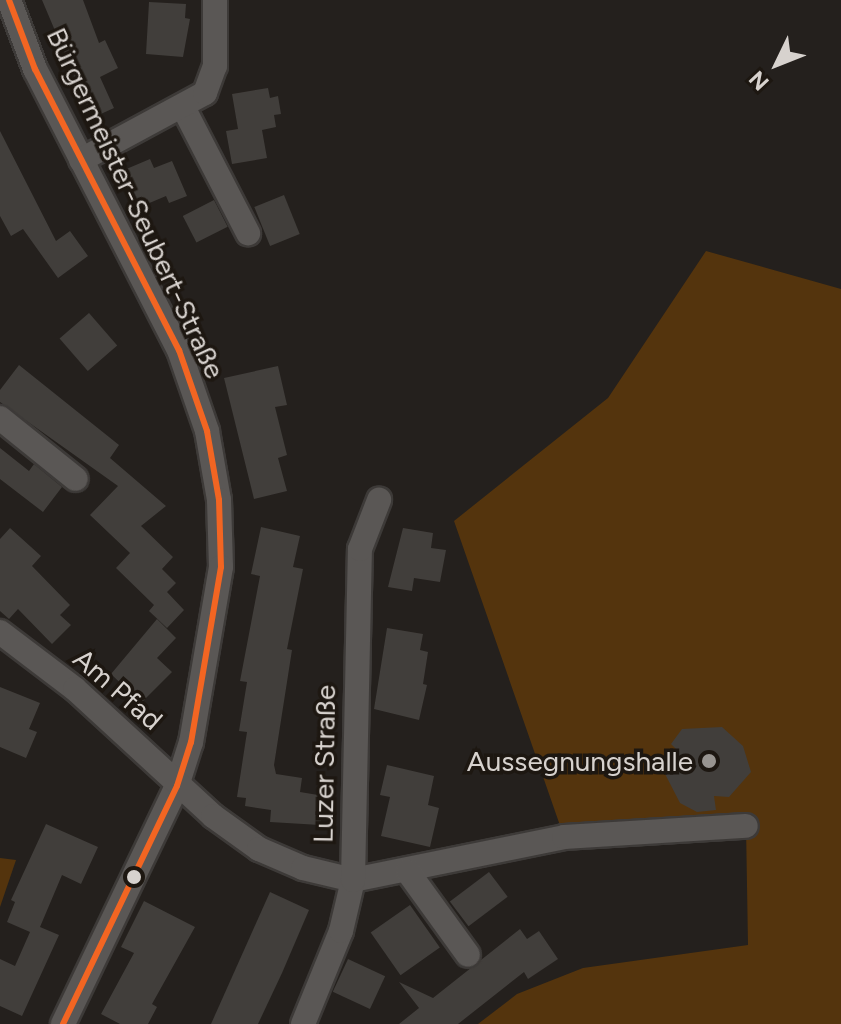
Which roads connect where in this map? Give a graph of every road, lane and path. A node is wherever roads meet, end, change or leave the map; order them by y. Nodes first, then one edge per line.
1 (9, 0) edge
2 (215, 0) edge
3 (184, 109) junction
4 (81, 160) junction
5 (248, 233) dead end
6 (0, 418) edge
7 (76, 479) dead end
8 (379, 500) dead end
9 (0, 632) edge
10 (177, 786) junction
11 (746, 826) dead end
12 (408, 872) junction
13 (353, 880) junction
14 (468, 955) dead end
15 (307, 1023) edge
16 (63, 1024) edge

1 - 4 street, Bürgermeister-Seubert-Straße
2 - 3 street
3 - 4 street
3 - 5 street
4 - 10 street, Bürgermeister-Seubert-Straße
6 - 7 street
8 - 13 street, Luzer Straße
9 - 10 street, Am Pfad
10 - 13 street, Am Pfad
10 - 16 street, Bürgermeister-Seubert-Straße
11 - 12 street, Am Pfad
12 - 13 street, Am Pfad
12 - 14 street
13 - 15 street, Luzer Straße

